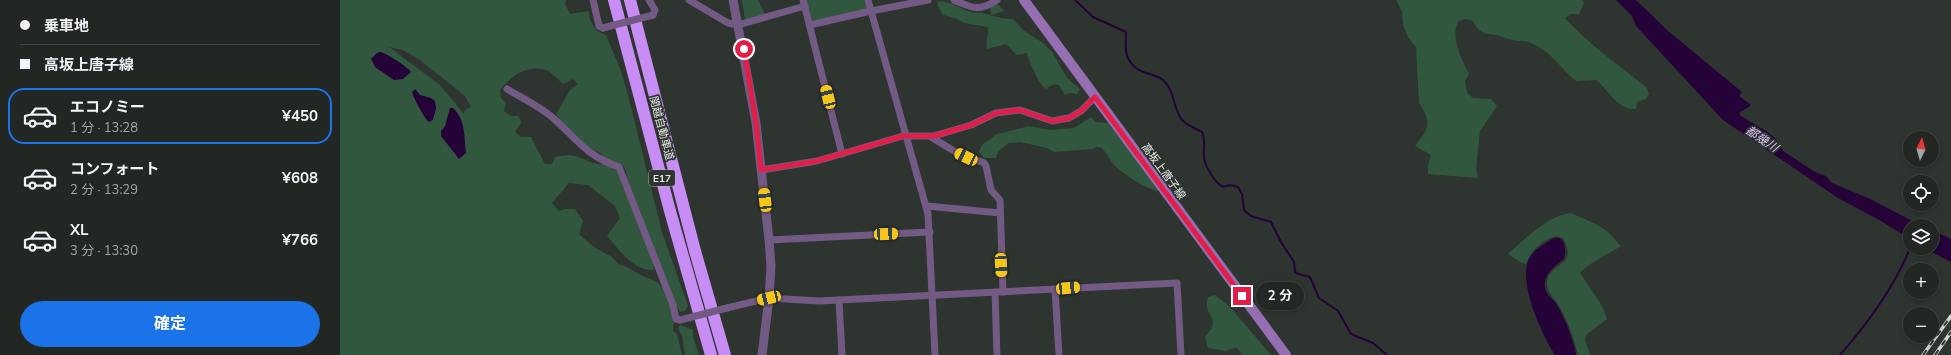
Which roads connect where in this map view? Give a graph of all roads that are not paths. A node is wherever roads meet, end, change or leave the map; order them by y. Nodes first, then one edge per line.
1 (593, 0) edge
2 (614, 0) edge
3 (630, 0) edge
4 (649, 0) edge
5 (688, 0) edge
6 (733, 0) edge
7 (868, 0) edge
8 (928, 0) edge
9 (954, 0) edge
10 (997, 0) edge
11 (1024, 0) edge
12 (804, 3) edge
13 (871, 11) junction
14 (738, 25) junction
15 (810, 25) junction
16 (507, 89) dead end
17 (1095, 97) junction
18 (907, 136) junction
19 (931, 137) junction
20 (842, 154) junction
21 (761, 170) junction
22 (927, 206) junction
23 (1000, 213) junction
24 (930, 232) junction
25 (769, 240) junction
26 (1055, 289) junction
27 (994, 292) junction
28 (1003, 292) junction
29 (932, 295) junction
30 (769, 298) junction
31 (839, 300) junction
32 (711, 355) edge
33 (725, 355) edge
34 (762, 355) edge
35 (842, 355) edge
36 (935, 355) edge
37 (997, 355) edge
38 (1059, 355) edge
39 (1181, 355) edge
40 (1286, 355) edge

1 - 4 street, bridge
2 - 32 highway, 関越自動車道 / E17
3 - 33 highway, 関越自動車道 / E17
5 - 14 street
6 - 14 street
7 - 13 street
8 - 13 street
9 - 10 street
11 - 17 main road, 高坂上唐子線
12 - 14 street
12 - 15 street
13 - 15 street
13 - 18 street
14 - 21 street
15 - 20 street
16 - 30 street, bridge
17 - 19 street
17 - 40 main road, 高坂上唐子線
18 - 19 street
18 - 20 street
18 - 22 street
19 - 23 street
20 - 21 street
21 - 25 street
22 - 23 street
22 - 24 street
23 - 28 street
24 - 25 street
24 - 29 street
25 - 30 street
26 - 28 street
26 - 38 street
26 - 39 street
27 - 28 street
27 - 29 street
27 - 37 street
29 - 31 street
29 - 36 street
30 - 31 street
30 - 34 street
31 - 35 street

